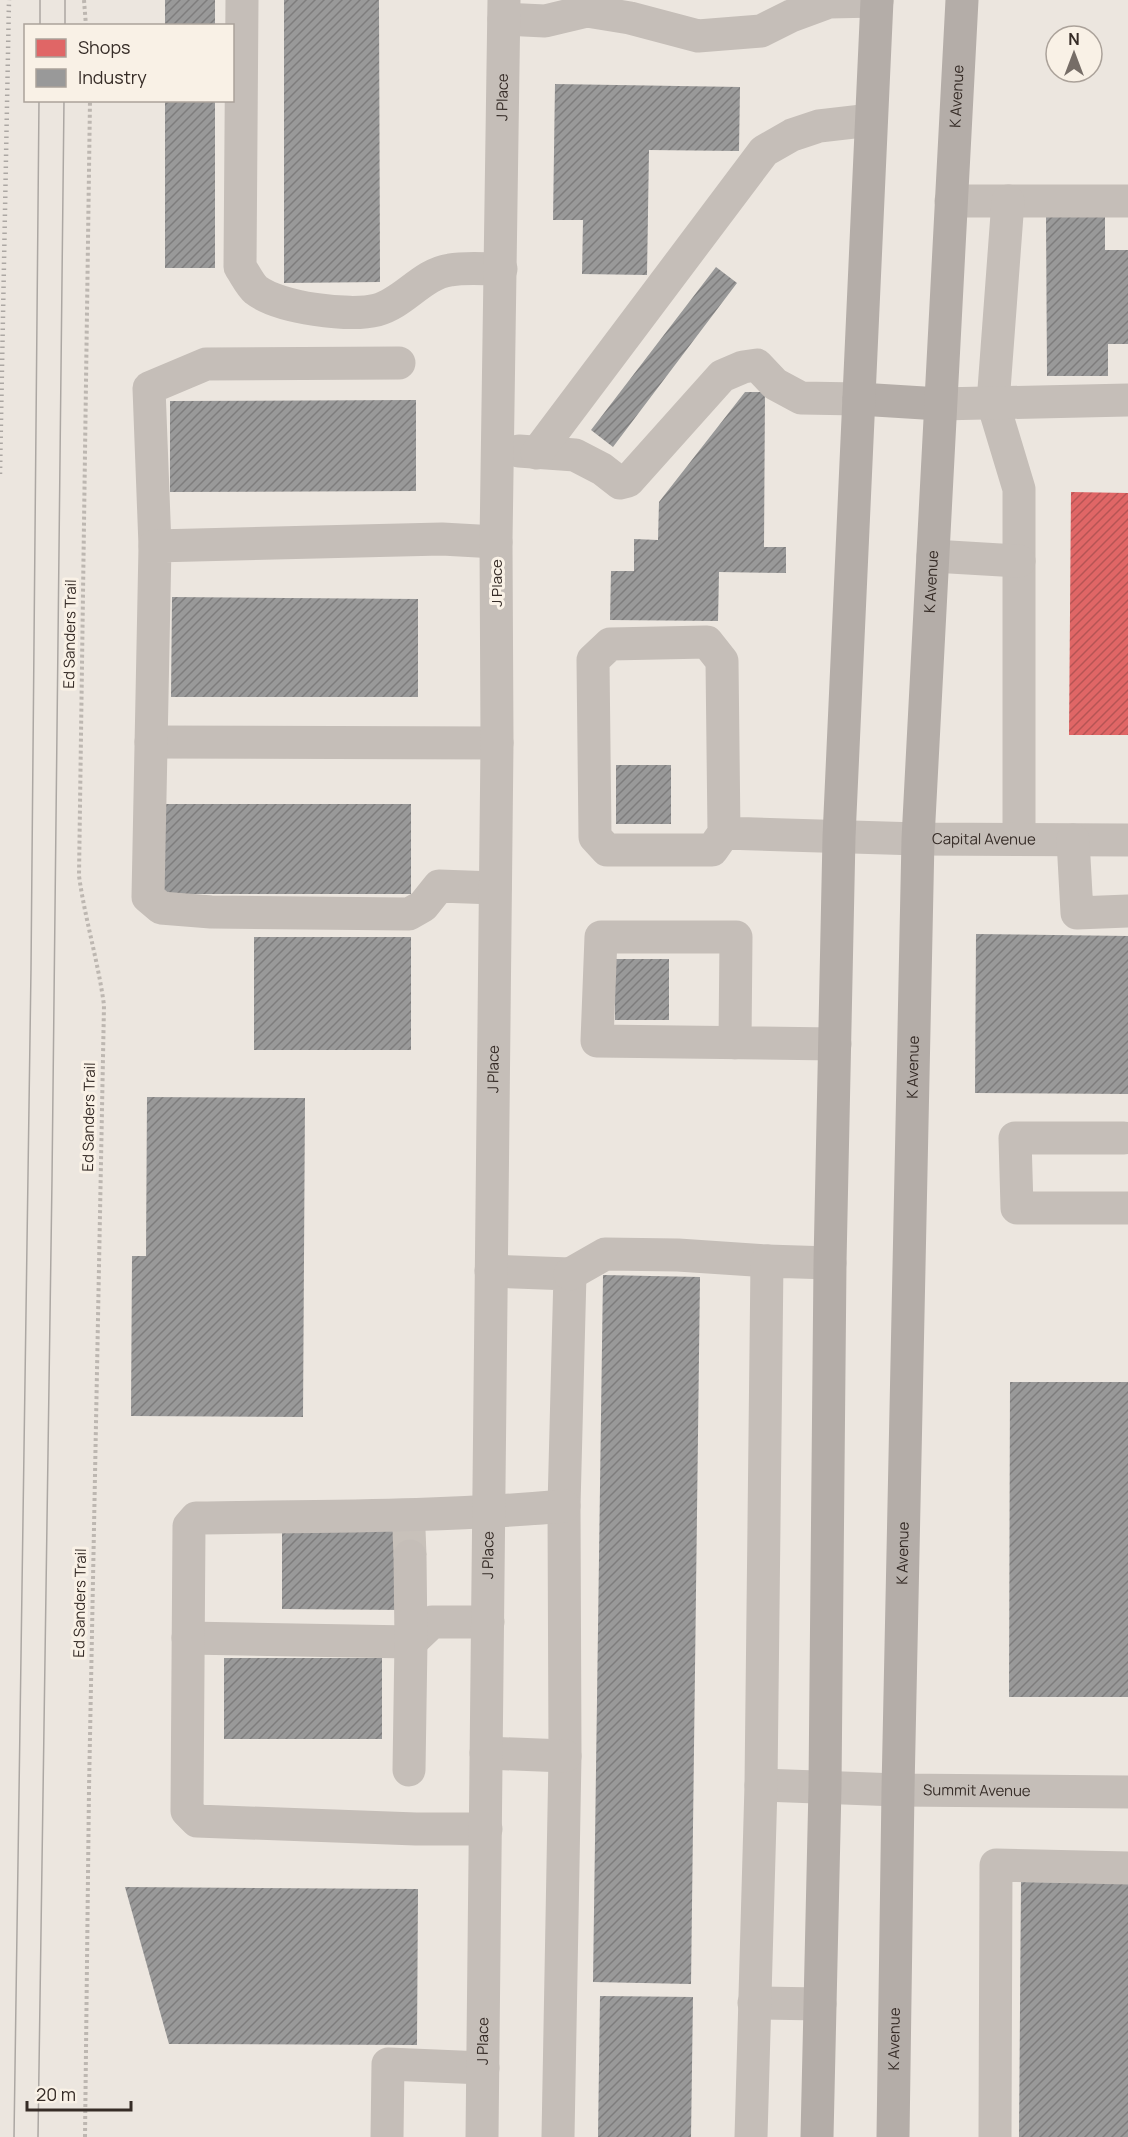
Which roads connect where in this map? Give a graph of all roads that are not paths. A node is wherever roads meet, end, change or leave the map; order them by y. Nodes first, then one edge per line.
1 (242, 0) edge
2 (877, 0) edge
3 (962, 0) edge
4 (504, 10) edge
5 (871, 120) junction
6 (951, 201) junction
7 (1008, 201) junction
8 (1128, 201) edge
9 (501, 269) junction
10 (399, 363) dead end
11 (859, 399) junction
12 (1128, 400) edge
13 (993, 403) junction
14 (940, 404) junction
15 (499, 450) junction
16 (537, 453) junction
17 (496, 542) junction
18 (155, 546) junction
19 (933, 556) junction
20 (1018, 561) junction
21 (151, 742) junction
22 (497, 743) junction
23 (724, 833) junction
24 (839, 837) junction
25 (918, 839) junction
26 (1018, 839) junction
27 (1073, 840) junction
28 (1128, 840) edge
29 (495, 888) junction
30 (1128, 911) edge
31 (735, 1043) junction
32 (835, 1044) junction
33 (1124, 1138) dead end
34 (1128, 1208) edge
35 (767, 1261) junction
36 (830, 1263) junction
37 (491, 1271) junction
38 (570, 1274) junction
39 (564, 1506) junction
40 (488, 1513) junction
41 (409, 1534) junction
42 (488, 1622) junction
43 (188, 1638) junction
44 (411, 1642) junction
45 (486, 1753) junction
46 (565, 1756) junction
47 (409, 1770) dead end
48 (761, 1785) junction
49 (825, 1787) junction
50 (898, 1790) junction
51 (1128, 1792) edge
52 (486, 1829) junction
53 (1128, 1868) edge
54 (754, 2003) junction
55 (820, 2004) junction
56 (483, 2068) junction
57 (387, 2137) edge
58 (482, 2137) edge
59 (558, 2137) edge
60 (751, 2137) edge
61 (817, 2137) edge
62 (893, 2137) edge
63 (995, 2137) edge

1 - 9 street
2 - 4 street
2 - 5 main road
3 - 6 main road, K Avenue
4 - 9 street, J Place
5 - 11 main road
5 - 16 street
6 - 7 street
6 - 14 main road, K Avenue
7 - 8 street
7 - 13 street
9 - 15 street, J Place
10 - 18 street
11 - 14 main road
11 - 16 street
11 - 24 main road
12 - 13 street
13 - 14 street
13 - 20 street
14 - 19 main road, K Avenue
15 - 16 street
15 - 17 street, J Place
17 - 18 street
17 - 22 street, J Place
18 - 21 street
19 - 20 street
19 - 25 main road, K Avenue
20 - 26 street
21 - 22 street
21 - 29 street
22 - 29 street, J Place
23 - 23 street
23 - 24 street, Capital Avenue
24 - 25 street, Capital Avenue
24 - 32 main road
25 - 26 street, Capital Avenue
25 - 50 main road, K Avenue
26 - 27 street, Capital Avenue
27 - 28 street, Capital Avenue
27 - 30 street
29 - 37 street, J Place
31 - 31 street
31 - 32 street
32 - 36 main road
33 - 34 street
35 - 36 street
35 - 38 street
35 - 48 street
36 - 49 main road
37 - 38 street
37 - 40 street, J Place
38 - 39 street
39 - 40 street
39 - 46 street
40 - 41 street
40 - 42 street, J Place
41 - 43 street
41 - 44 street
42 - 44 street
42 - 45 street, J Place
43 - 44 street
43 - 52 street
44 - 47 street
45 - 46 street
45 - 52 street, J Place
46 - 59 street
48 - 49 street, Summit Avenue
48 - 54 street
49 - 50 street, Summit Avenue
49 - 55 main road
50 - 51 street, Summit Avenue
50 - 62 main road, K Avenue
52 - 56 street, J Place
53 - 63 street
54 - 55 street
54 - 60 street
55 - 61 main road
56 - 57 street
56 - 58 street, J Place

